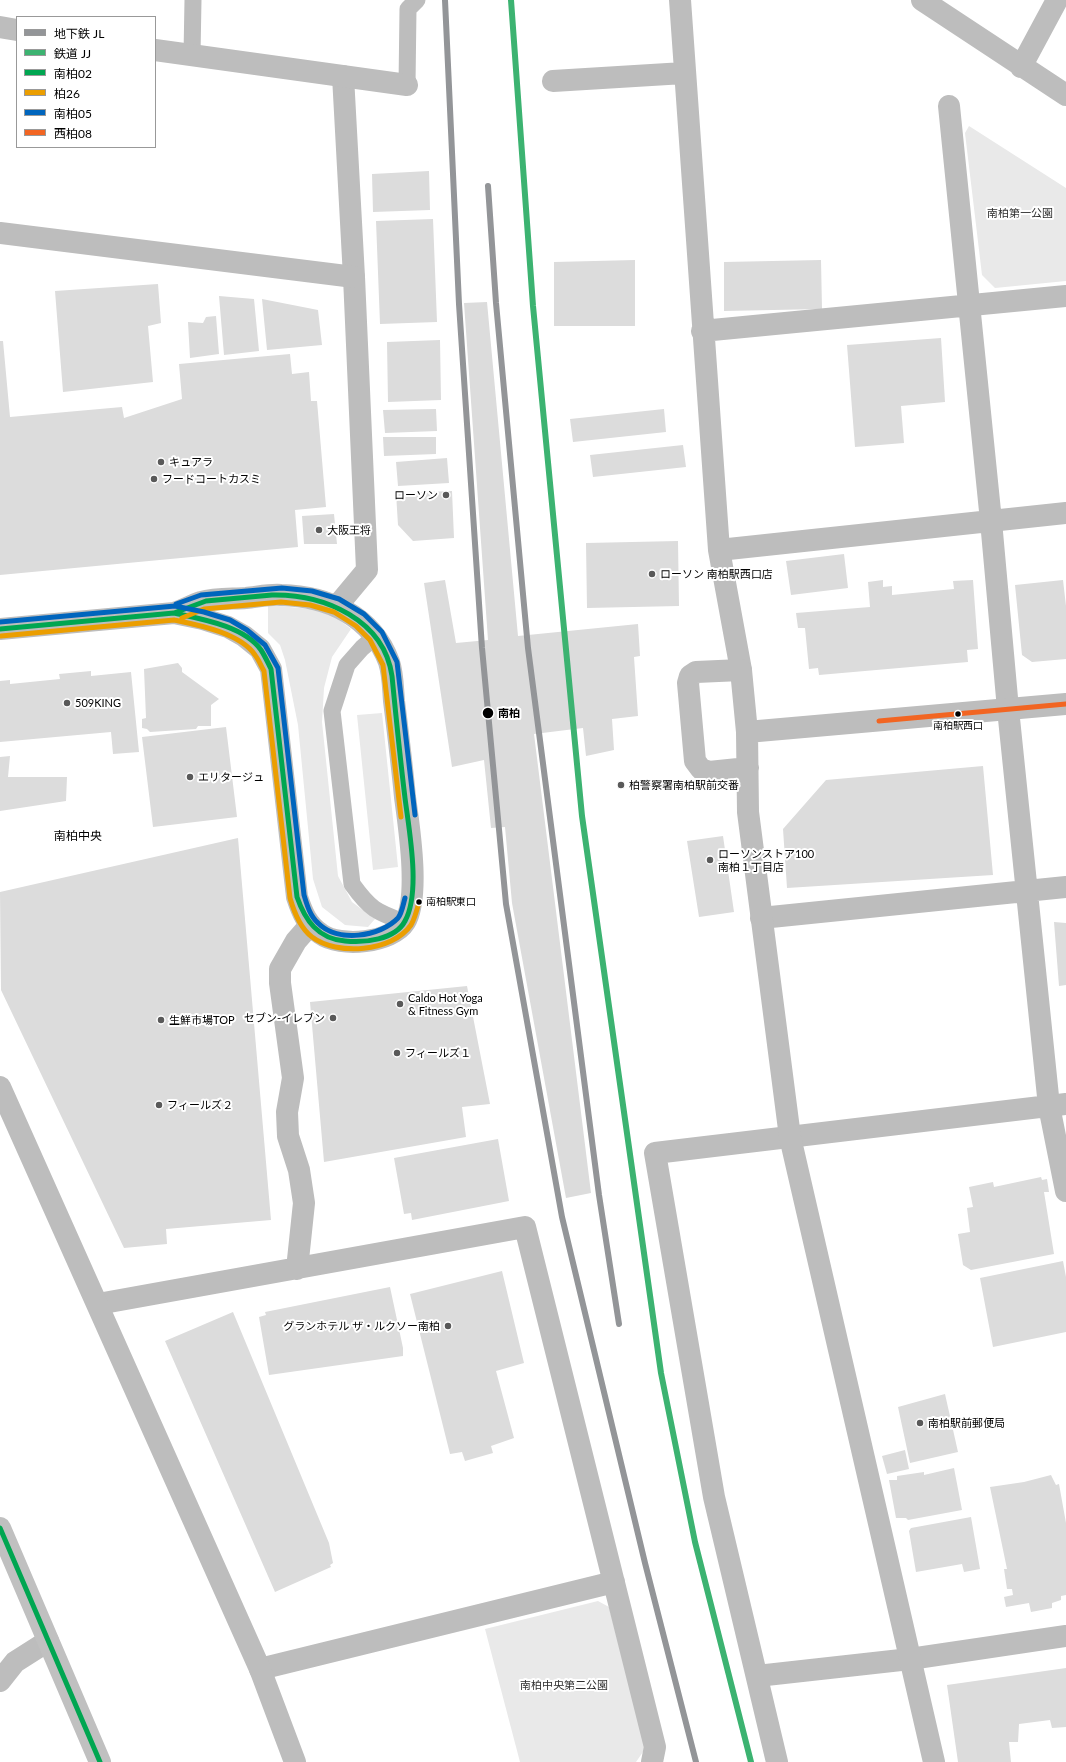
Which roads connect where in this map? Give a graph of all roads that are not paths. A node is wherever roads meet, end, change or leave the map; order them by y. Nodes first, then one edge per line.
1 (193, 0) edge
2 (417, 0) edge
3 (680, 0) edge
4 (922, 0) edge
5 (1057, 0) edge
6 (0, 27) edge
7 (16, 30) edge
8 (156, 50) edge
9 (192, 55) junction
10 (1021, 67) junction
11 (684, 73) junction
12 (342, 76) junction
13 (553, 81) dead end
14 (407, 85) joint
15 (1066, 95) edge
16 (949, 106) dead end
17 (0, 233) edge
18 (354, 277) junction
19 (1066, 296) edge
20 (969, 306) junction
21 (702, 331) junction
22 (1066, 513) edge
23 (991, 521) junction
24 (719, 550) junction
25 (337, 606) junction
26 (174, 613) junction
27 (0, 629) edge
28 (376, 636) junction
29 (742, 670) junction
30 (1066, 704) edge
31 (1008, 709) junction
32 (747, 732) junction
33 (748, 768) junction
34 (1066, 888) edge
35 (1027, 891) junction
36 (761, 918) junction
37 (404, 922) junction
38 (310, 925) junction
39 (0, 1087) edge
40 (1057, 1105) edge
41 (790, 1137) junction
42 (1066, 1191) edge
43 (297, 1269) junction
44 (98, 1304) junction
45 (0, 1528) edge
46 (614, 1582) junction
47 (1066, 1636) edge
48 (48, 1640) junction
49 (910, 1659) junction
50 (260, 1669) junction
51 (756, 1676) junction
52 (0, 1681) edge
53 (100, 1762) edge
54 (295, 1762) edge
55 (652, 1762) edge
56 (777, 1762) edge
57 (934, 1762) edge

1 - 9 lane
2 - 14 lane
3 - 11 street
4 - 10 street
5 - 10 street
6 - 7 street
8 - 9 street
9 - 12 street
10 - 15 street
11 - 13 street
11 - 21 street
12 - 14 street
12 - 18 street
16 - 20 street
17 - 18 street
18 - 25 street
19 - 20 street
20 - 21 street
20 - 23 street
21 - 24 street
22 - 23 street
23 - 24 street
23 - 31 street
24 - 29 street
25 - 26 street
25 - 28 street
26 - 27 street
26 - 38 street
28 - 37 street
28 - 37 lane
29 - 32 street
29 - 33 street
30 - 31 street
31 - 32 street
31 - 35 street
32 - 33 street
33 - 36 street
34 - 35 street
35 - 36 street
35 - 40 street
36 - 41 street
37 - 38 street
38 - 43 street
39 - 44 street
40 - 41 street
40 - 42 street
41 - 49 street
41 - 51 street
43 - 44 street
43 - 46 street
44 - 50 street
45 - 48 main road
46 - 50 street
46 - 55 street
47 - 49 street
48 - 52 street
48 - 53 main road
49 - 51 street
49 - 57 street
50 - 54 street
51 - 56 street

